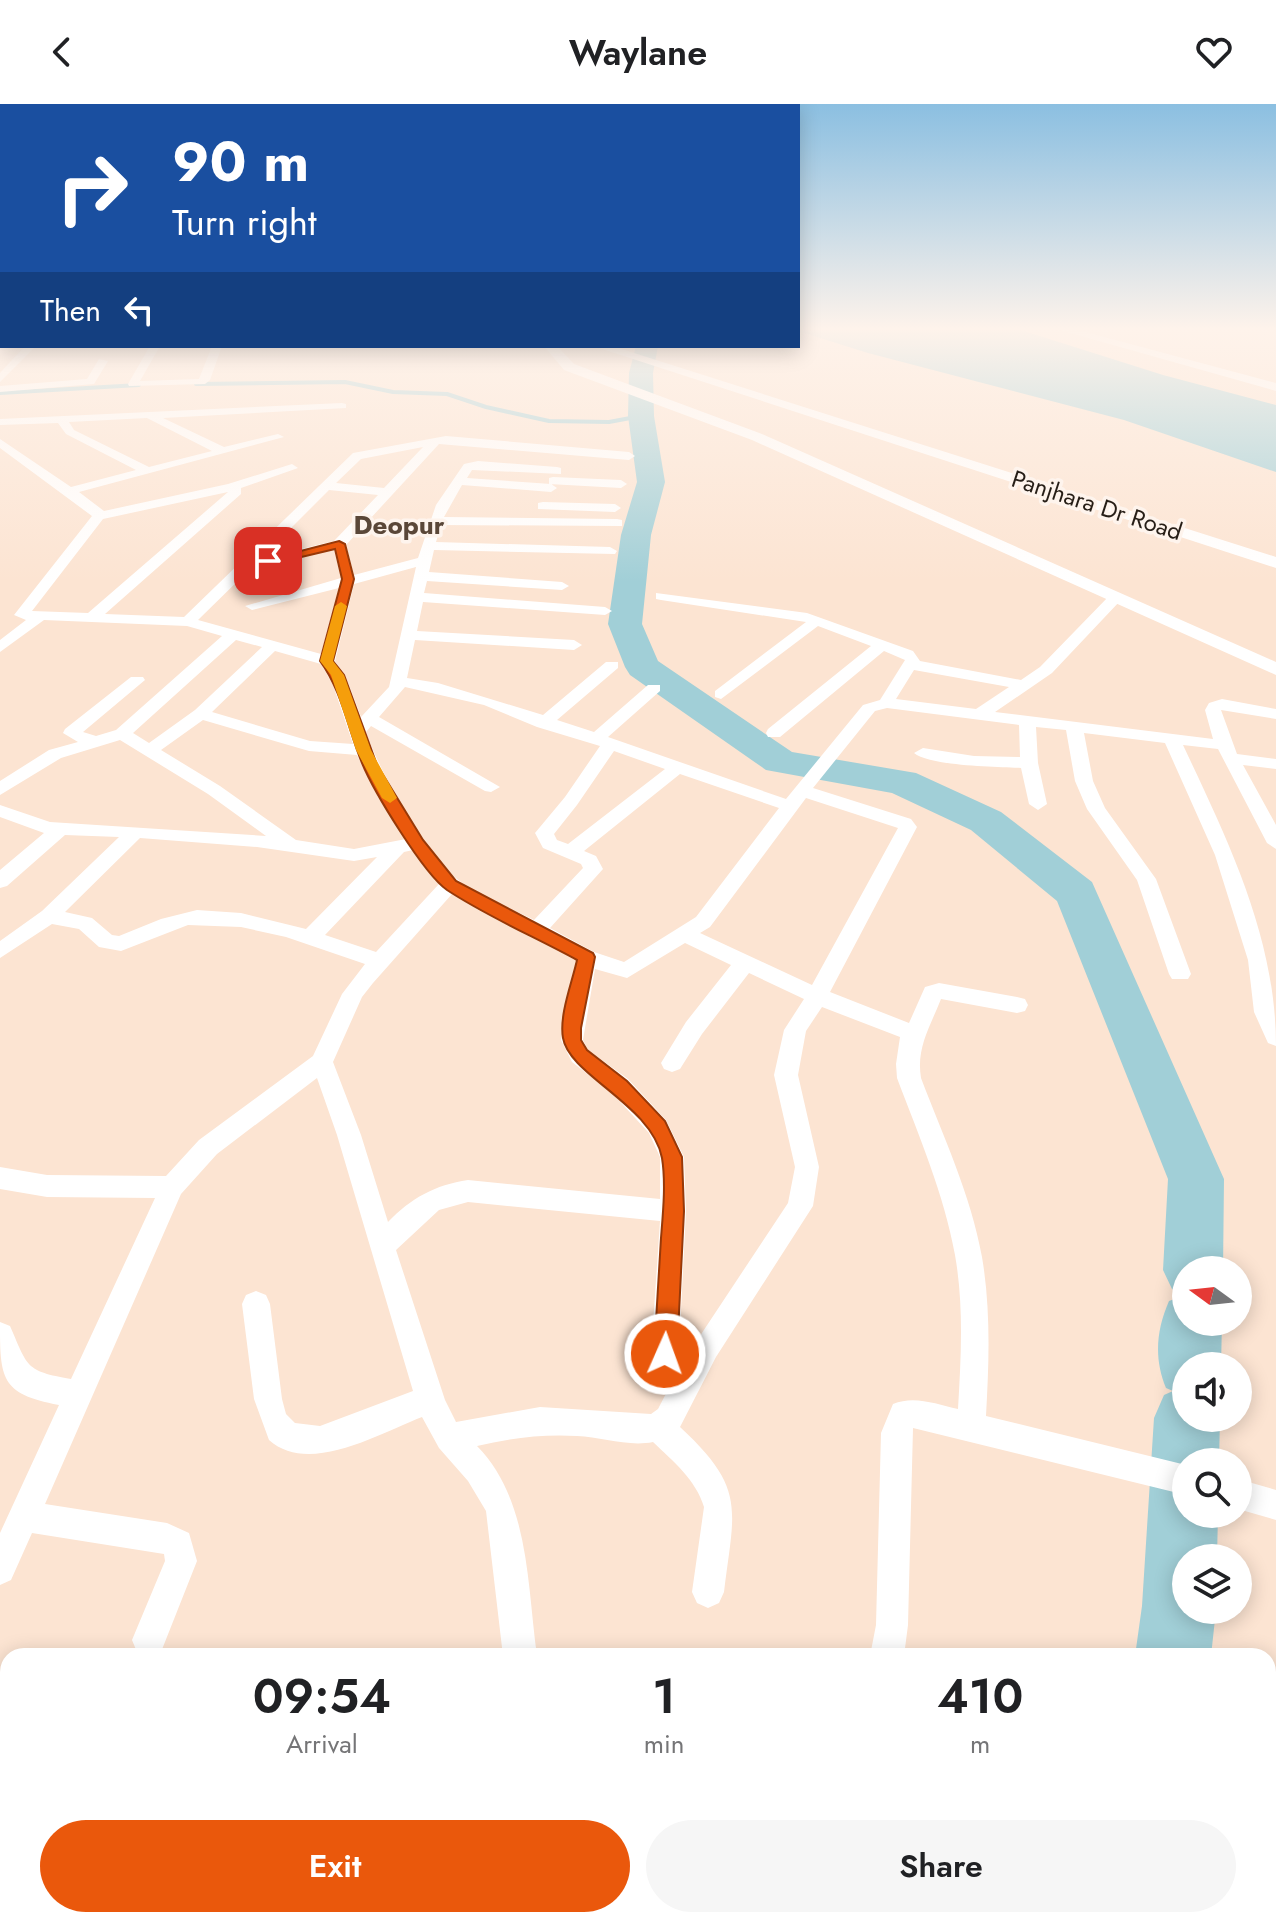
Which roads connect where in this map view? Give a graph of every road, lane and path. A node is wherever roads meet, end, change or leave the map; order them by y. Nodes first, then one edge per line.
1 (209, 412) edge
2 (690, 412) edge
3 (820, 412) edge
4 (830, 412) edge
5 (147, 415) junction
6 (61, 419) junction
7 (0, 422) edge
8 (278, 437) dead end
9 (436, 440) junction
10 (0, 443) edge
11 (497, 443) junction
12 (220, 450) junction
13 (570, 450) junction
14 (629, 456) dead end
15 (478, 465) junction
16 (292, 468) dead end
17 (146, 470) junction
18 (458, 481) junction
19 (552, 483) junction
20 (326, 486) junction
21 (232, 487) junction
22 (69, 491) junction
23 (387, 492) junction
24 (543, 506) junction
25 (99, 516) junction
26 (436, 521) junction
27 (539, 522) junction
28 (617, 523) dead end
29 (339, 544) junction
30 (428, 546) junction
31 (1276, 550) edge
32 (610, 551) dead end
33 (1276, 563) edge
34 (244, 567) junction
35 (422, 569) junction
36 (348, 579) junction
37 (494, 581) junction
38 (562, 586) dead end
39 (661, 596) dead end
40 (416, 597) junction
41 (1115, 598) junction
42 (485, 602) junction
43 (252, 606) dead end
44 (605, 611) dead end
45 (40, 616) junction
46 (93, 617) junction
47 (817, 620) junction
48 (188, 622) junction
49 (234, 634) junction
50 (408, 635) junction
51 (883, 644) junction
52 (273, 645) junction
53 (574, 645) dead end
54 (0, 647) edge
55 (327, 661) junction
56 (910, 664) junction
57 (612, 665) dead end
58 (1276, 669) edge
59 (137, 680) dead end
60 (398, 681) junction
61 (1023, 685) junction
62 (654, 688) dead end
63 (721, 694) dead end
64 (886, 703) junction
65 (201, 714) junction
66 (1276, 714) edge
67 (979, 715) junction
68 (1027, 720) junction
69 (543, 723) junction
70 (1074, 726) junction
71 (363, 733) junction
72 (774, 733) dead end
73 (122, 734) junction
74 (1171, 738) junction
75 (95, 742) junction
76 (602, 742) junction
77 (148, 751) junction
78 (1228, 751) junction
79 (923, 753) dead end
80 (1029, 763) junction
81 (1276, 764) edge
82 (678, 767) junction
83 (491, 787) dead end
84 (0, 789) edge
85 (801, 792) junction
86 (1038, 804) dead end
87 (0, 811) edge
88 (60, 829) junction
89 (136, 832) junction
90 (1276, 843) edge
91 (290, 845) junction
92 (407, 846) junction
93 (570, 852) junction
94 (0, 881) edge
95 (450, 884) junction
96 (49, 916) junction
97 (536, 930) junction
98 (683, 934) junction
99 (310, 938) junction
100 (0, 951) edge
101 (587, 957) junction
102 (379, 961) junction
103 (745, 963) junction
104 (1180, 974) dead end
105 (817, 996) junction
106 (1017, 1005) dead end
107 (912, 1033) junction
108 (1276, 1037) edge
109 (322, 1062) junction
110 (672, 1063) dead end
111 (0, 1178) edge
112 (172, 1187) junction
113 (673, 1211) junction
114 (383, 1246) junction
115 (256, 1304) dead end
116 (0, 1335) edge
117 (689, 1380) junction
118 (78, 1394) junction
119 (431, 1399) junction
120 (971, 1427) junction
121 (659, 1428) junction
122 (449, 1438) junction
123 (1172, 1476) edge
124 (1252, 1498) edge
125 (1276, 1505) edge
126 (23, 1516) junction
127 (3, 1553) edge
128 (708, 1592) dead end
129 (149, 1640) dead end
130 (519, 1648) edge
131 (888, 1648) edge

1 - 5 street
2 - 41 street
3 - 33 street, Panjhara Dr Road
4 - 31 street, Panjhara Dr Road
5 - 6 street
5 - 12 street
6 - 7 street
6 - 17 street
8 - 12 street
9 - 11 street
9 - 20 street
9 - 23 street
10 - 22 street
11 - 13 street
11 - 15 street
12 - 17 street
13 - 14 street
13 - 19 street
15 - 18 street
15 - 19 street
16 - 21 street
17 - 22 street
18 - 19 street
18 - 26 street
19 - 24 street
19 - 24 street
20 - 23 street
20 - 34 street
21 - 25 street
21 - 46 street
22 - 25 street
23 - 29 street
24 - 27 street
25 - 45 street
26 - 27 street
26 - 30 street
27 - 28 street
29 - 34 street
29 - 36 street
30 - 32 street
30 - 35 street
34 - 48 street
35 - 36 street
35 - 37 street
35 - 40 street
36 - 43 street
36 - 55 street
37 - 38 street
37 - 42 street
39 - 47 street
40 - 42 street
40 - 50 street
41 - 58 street
41 - 61 street
42 - 44 street
45 - 46 street
45 - 54 street
46 - 48 street
47 - 51 street
47 - 63 street
48 - 49 street
49 - 52 street
49 - 73 street
50 - 53 street
50 - 60 street
51 - 56 street
51 - 72 street
52 - 55 street
52 - 65 street
55 - 71 street
56 - 61 street
56 - 64 street
57 - 69 street
59 - 75 street
60 - 69 street
60 - 71 street
61 - 67 street
62 - 76 street
64 - 67 street
64 - 85 street
65 - 71 street
65 - 77 street
66 - 78 street
67 - 68 street
68 - 70 street
68 - 80 street
69 - 76 street
70 - 74 street
70 - 104 street
71 - 83 street
71 - 92 street
73 - 75 street
73 - 77 street
74 - 78 street
74 - 108 street
75 - 84 street
76 - 82 street
76 - 93 street
77 - 91 street
78 - 81 street
78 - 90 street
79 - 80 street
80 - 86 street
82 - 85 street
82 - 93 street
85 - 98 street
85 - 105 street
87 - 88 street
88 - 89 street
88 - 94 street
89 - 91 street
89 - 96 street
91 - 92 street
92 - 95 street
92 - 99 street
93 - 97 street
95 - 97 street
95 - 102 street
96 - 99 street
96 - 100 street
97 - 101 street
98 - 101 street
98 - 103 street
99 - 102 street
101 - 113 street
102 - 109 street
103 - 105 street
103 - 110 street
105 - 107 street
105 - 117 street
106 - 107 street
107 - 120 street
109 - 112 street
109 - 114 street
111 - 112 street
112 - 118 street
113 - 114 street
113 - 117 street
114 - 119 street
115 - 119 street
116 - 118 street
117 - 121 street
118 - 126 street
119 - 122 street
120 - 123 street
120 - 131 street
121 - 122 street
121 - 128 street
122 - 130 street
124 - 125 street
126 - 127 street
126 - 129 street

